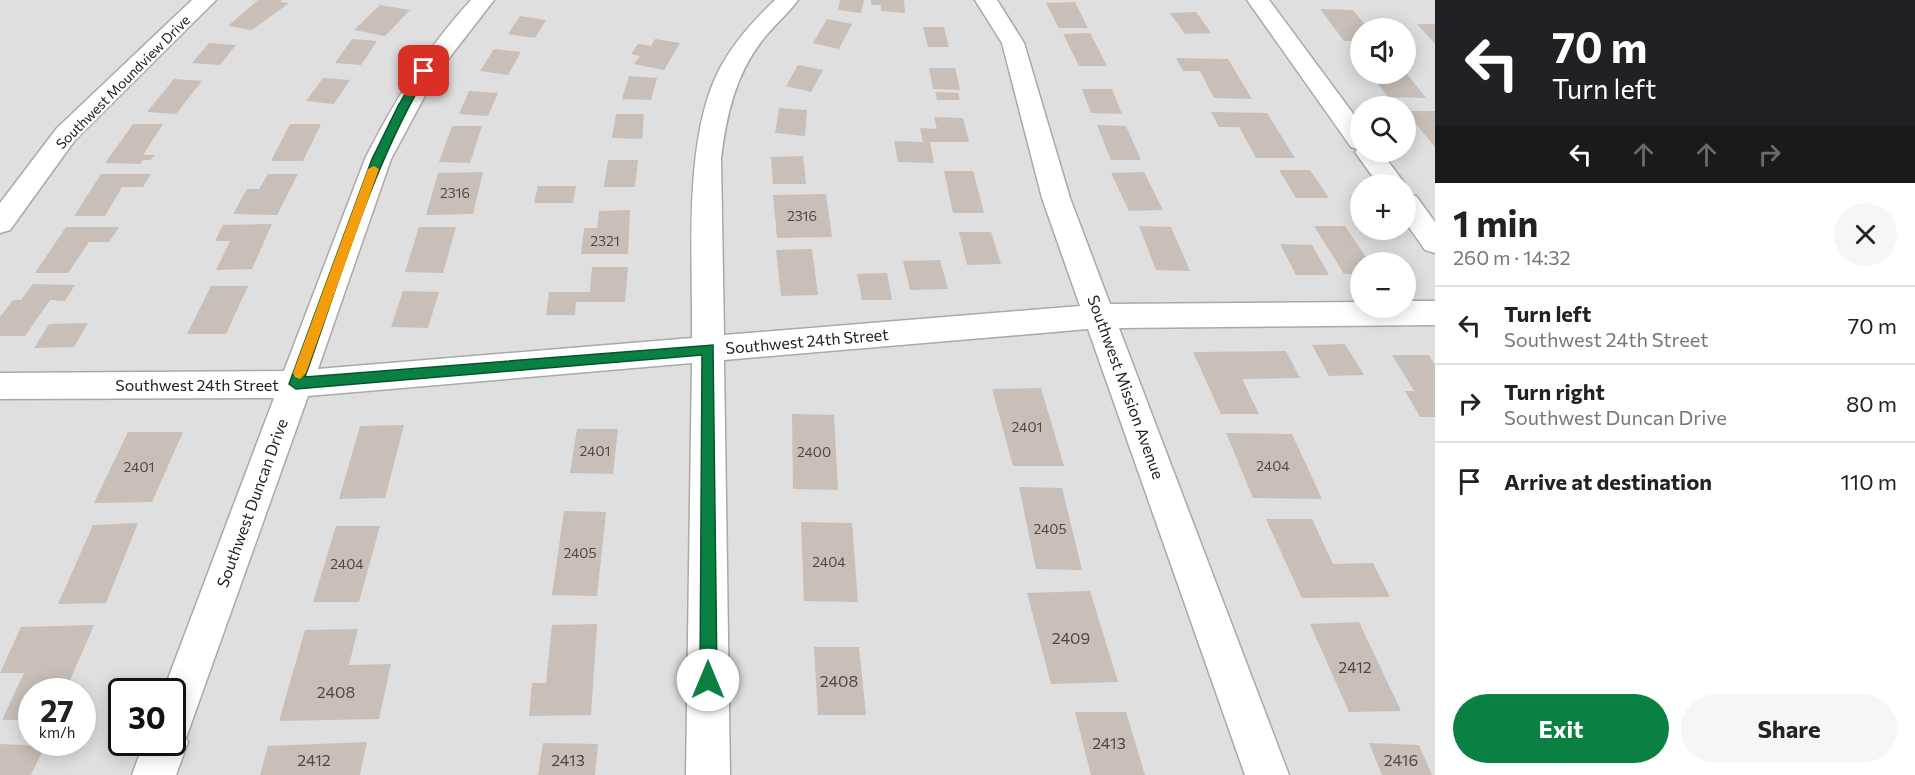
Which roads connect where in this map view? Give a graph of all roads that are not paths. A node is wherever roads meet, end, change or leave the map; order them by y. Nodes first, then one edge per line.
1 (205, 0) edge
2 (483, 0) edge
3 (787, 0) edge
4 (986, 0) edge
5 (1258, 0) edge
6 (1350, 127) edge
7 (1416, 217) edge
8 (0, 223) edge
9 (1435, 243) edge
10 (1435, 314) edge
11 (1100, 316) junction
12 (709, 349) junction
13 (296, 384) junction
14 (0, 386) edge
15 (186, 685) edge
16 (161, 756) edge
17 (154, 775) edge
18 (708, 775) edge
19 (1267, 775) edge

1 - 8 street, Southwest Moundview Drive
2 - 13 street, Southwest Duncan Drive
3 - 12 street
4 - 11 street, Southwest Mission Avenue
5 - 6 street
7 - 9 street
10 - 11 street, Southwest 24th Street
11 - 12 street, Southwest 24th Street
11 - 19 street, Southwest Mission Avenue
12 - 13 street, Southwest 24th Street
12 - 18 street
13 - 14 street, Southwest 24th Street
13 - 15 street, Southwest Duncan Drive
16 - 17 street

